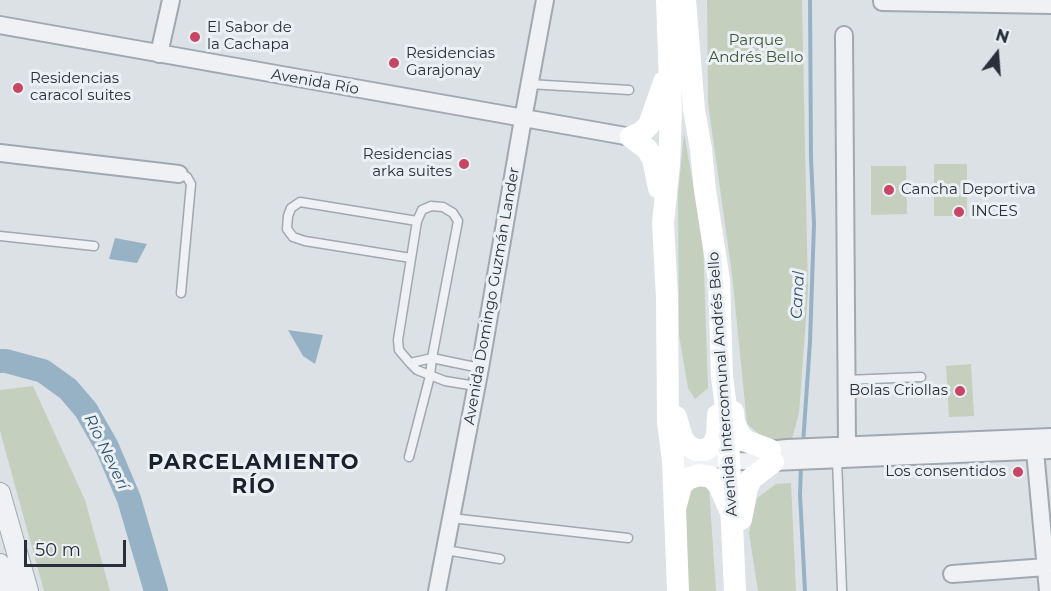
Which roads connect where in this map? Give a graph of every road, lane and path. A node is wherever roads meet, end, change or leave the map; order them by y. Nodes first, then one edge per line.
1 (171, 0) edge
2 (546, 0) edge
3 (667, 0) edge
4 (685, 0) edge
5 (882, 1) edge
6 (1006, 2) edge
7 (1051, 5) edge
8 (0, 25) edge
9 (844, 35) dead end
10 (159, 54) junction
11 (669, 60) junction
12 (529, 84) junction
13 (629, 90) dead end
14 (523, 119) junction
15 (631, 137) junction
16 (0, 153) edge
17 (179, 174) joint
18 (664, 202) junction
19 (417, 221) junction
20 (0, 236) edge
21 (94, 246) dead end
22 (411, 258) junction
23 (180, 293) dead end
24 (432, 358) junction
25 (410, 363) junction
26 (480, 368) junction
27 (668, 374) junction
28 (430, 376) junction
29 (722, 377) junction
30 (921, 377) dead end
31 (846, 380) junction
32 (476, 386) junction
33 (1043, 444) edge
34 (837, 452) junction
35 (780, 455) junction
36 (409, 457) dead end
37 (730, 459) junction
38 (673, 461) junction
39 (0, 493) edge
40 (675, 509) junction
41 (732, 515) junction
42 (451, 518) junction
43 (628, 538) dead end
44 (733, 546) junction
45 (445, 550) junction
46 (500, 559) dead end
47 (0, 564) edge
48 (1046, 567) junction
49 (952, 574) dead end
50 (8, 591) edge
51 (28, 591) edge
52 (437, 591) edge
53 (678, 591) edge
54 (735, 591) edge
55 (842, 591) edge
56 (1048, 591) edge

1 - 10 street
2 - 12 street, Avenida Domingo Guzmán Lander
3 - 11 main road
4 - 29 main road, Avenida Intercomunal Andrés Bello
5 - 6 street
6 - 7 street
8 - 10 street, Avenida Río
9 - 31 street
10 - 14 street, Avenida Río
11 - 15 main road
11 - 18 main road
12 - 13 lane
12 - 14 street, Avenida Domingo Guzmán Lander
14 - 15 street, Avenida Río
14 - 26 street, Avenida Domingo Guzmán Lander
15 - 18 main road
16 - 17 street
17 - 23 lane
18 - 27 main road
19 - 22 lane
19 - 22 lane
19 - 24 lane
20 - 21 lane
22 - 25 lane
24 - 25 lane
24 - 26 lane
24 - 28 lane
25 - 28 lane
26 - 32 street, Avenida Domingo Guzmán Lander
27 - 29 main road
27 - 38 main road
28 - 32 lane
28 - 36 lane
29 - 35 main road
29 - 37 main road, Avenida Intercomunal Andrés Bello
30 - 31 lane
31 - 34 street
32 - 42 street, Avenida Domingo Guzmán Lander
33 - 34 street
33 - 48 street
34 - 35 street
34 - 55 lane
35 - 37 street
35 - 44 main road
37 - 38 street
37 - 41 main road, Avenida Intercomunal Andrés Bello
38 - 40 main road
39 - 51 street
40 - 41 main road
40 - 53 main road
41 - 44 main road, Avenida Intercomunal Andrés Bello
42 - 43 lane
42 - 45 street, Avenida Domingo Guzmán Lander
44 - 54 main road, Avenida Intercomunal Andrés Bello
45 - 46 lane
45 - 52 street, Avenida Domingo Guzmán Lander
47 - 50 street
48 - 49 street
48 - 56 street

